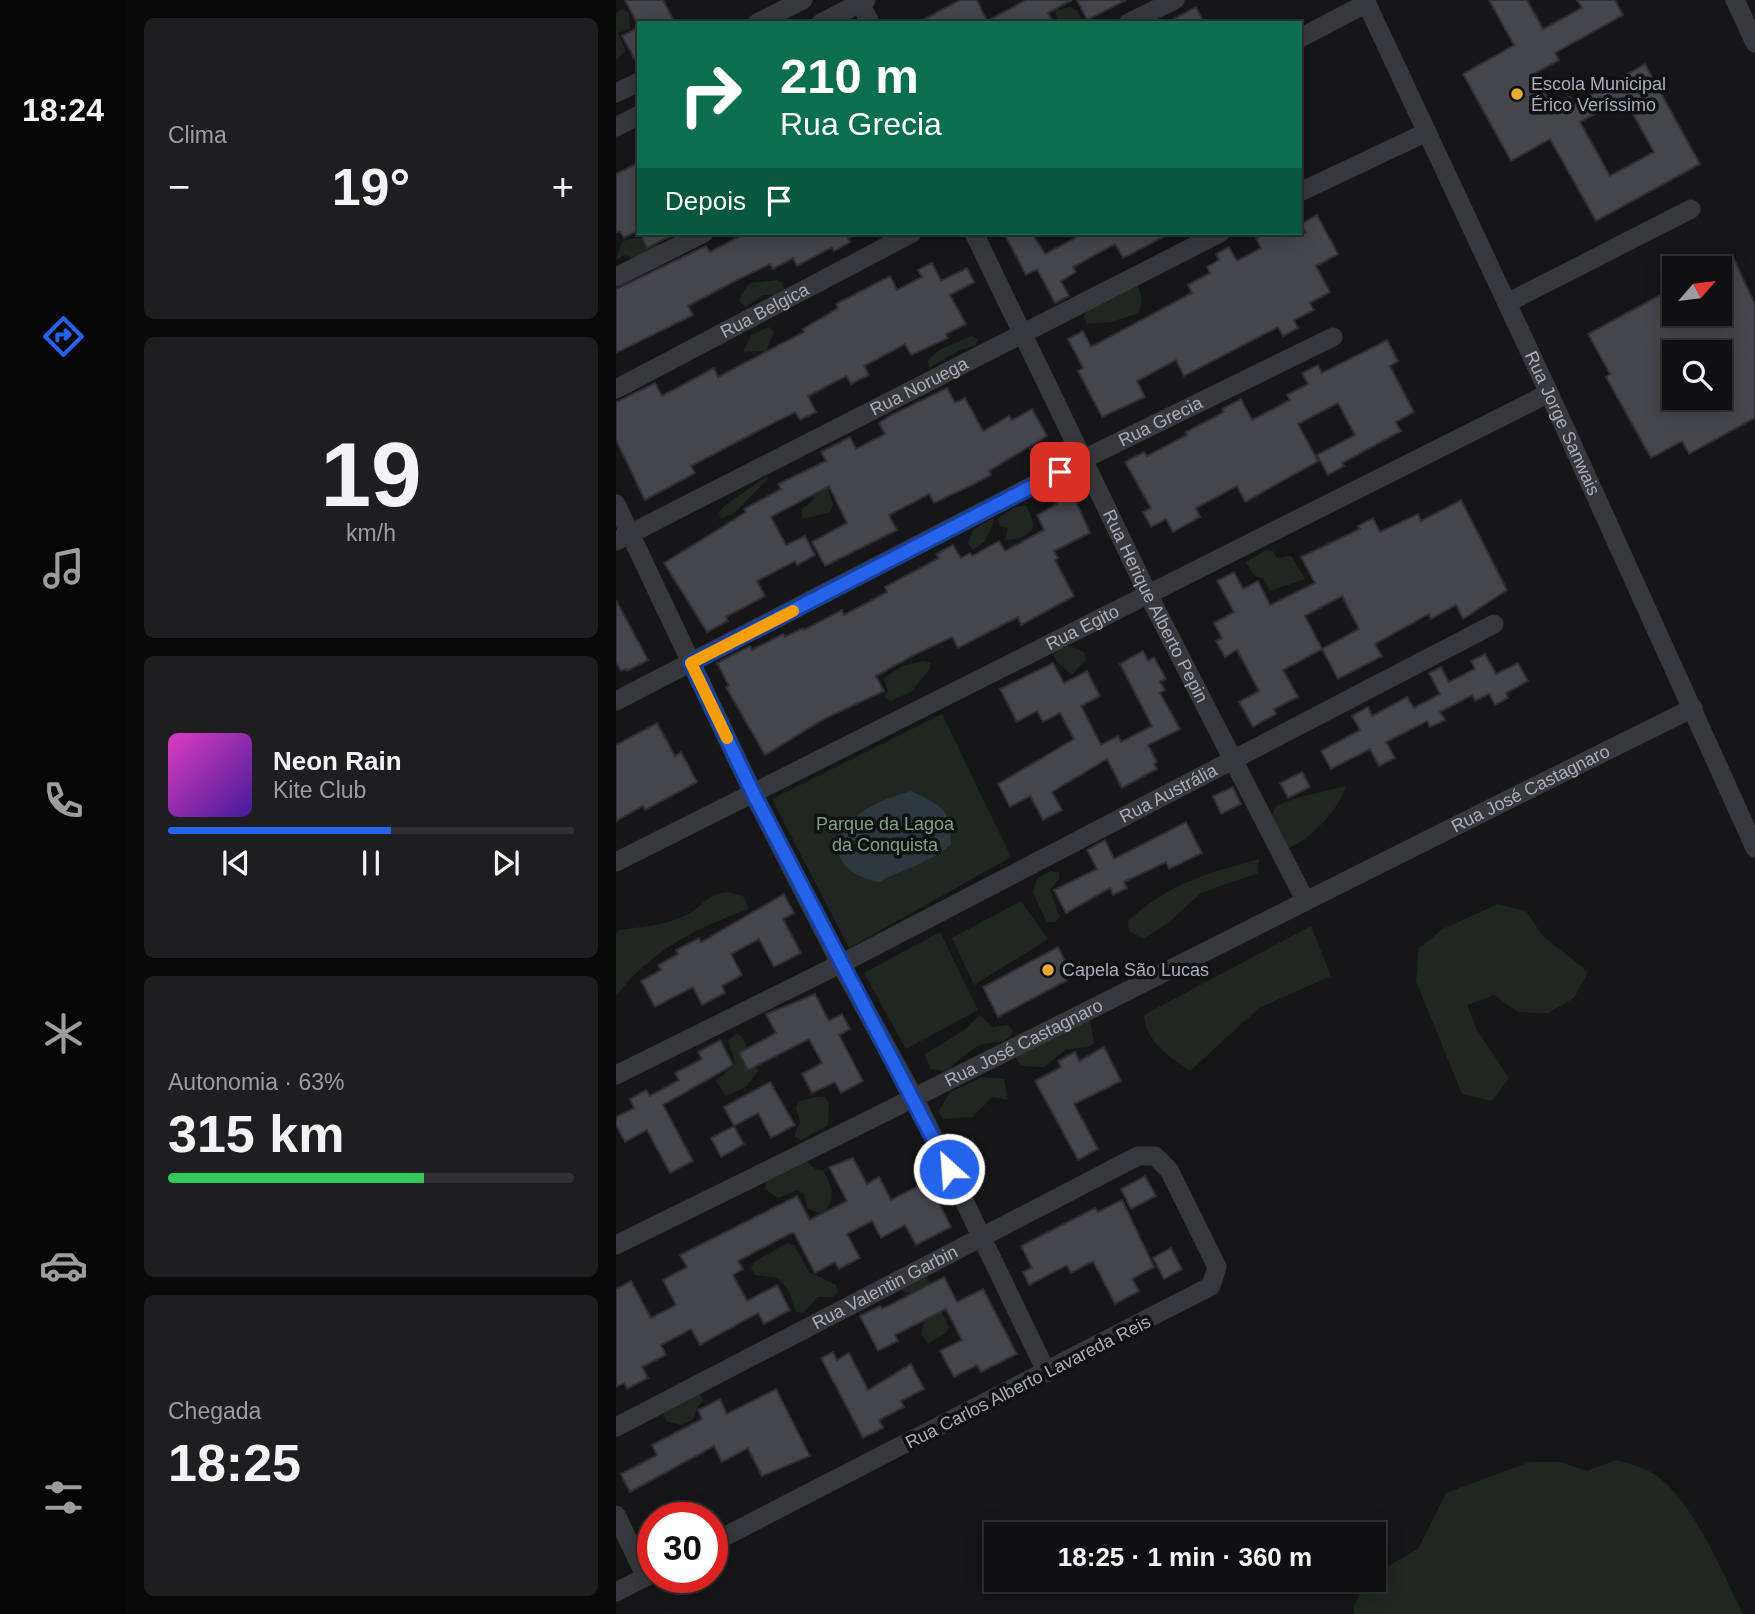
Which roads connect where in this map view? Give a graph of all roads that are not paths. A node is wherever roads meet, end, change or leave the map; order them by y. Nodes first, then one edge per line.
1 (803, 0) edge
2 (1175, 0) edge
3 (1735, 0) edge
4 (862, 1) edge
5 (1366, 2) edge
6 (761, 21) edge
7 (825, 21) edge
8 (869, 21) edge
9 (1132, 21) edge
10 (1302, 37) edge
11 (1755, 43) edge
12 (637, 83) edge
13 (616, 93) edge
14 (637, 116) edge
15 (616, 127) edge
16 (1427, 132) junction
17 (1302, 191) edge
18 (1691, 209) dead end
19 (700, 235) edge
20 (908, 235) edge
21 (975, 235) edge
22 (1216, 235) edge
23 (616, 277) edge
24 (1507, 303) junction
25 (1022, 333) junction
26 (1333, 337) dead end
27 (616, 389) edge
28 (1549, 393) junction
29 (1084, 459) junction
30 (616, 504) edge
31 (623, 538) edge
32 (1148, 594) junction
33 (1493, 624) dead end
34 (691, 663) junction
35 (616, 701) edge
36 (1693, 708) junction
37 (1234, 760) junction
38 (754, 795) junction
39 (1755, 848) edge
40 (616, 862) edge
41 (1305, 900) junction
42 (840, 963) junction
43 (616, 1075) edge
44 (915, 1099) junction
45 (1155, 1156) joint
46 (983, 1239) junction
47 (616, 1245) edge
48 (1047, 1373) junction
49 (616, 1427) edge
50 (616, 1515) edge
51 (728, 1535) edge
52 (637, 1552) edge
53 (637, 1582) edge
54 (616, 1592) edge

1 - 6 street
2 - 9 street
3 - 11 street
4 - 7 street
4 - 8 street
5 - 10 street
5 - 16 street, Rua Jorge Sanwais
12 - 13 street
14 - 15 street
16 - 17 street
16 - 24 street, Rua Jorge Sanwais
18 - 24 street
19 - 23 street
20 - 27 street, Rua Belgica
21 - 25 street, Rua Herique Alberto Pepin
22 - 25 street, Rua Noruega
24 - 28 street, Rua Jorge Sanwais
25 - 29 street, Rua Herique Alberto Pepin
25 - 31 street, Rua Noruega
26 - 29 street, Rua Grecia
28 - 32 street, Rua Egito
28 - 36 street, Rua Jorge Sanwais
29 - 32 street, Rua Herique Alberto Pepin
29 - 34 street, Rua Grecia
30 - 31 street
31 - 34 street
32 - 37 street, Rua Herique Alberto Pepin
32 - 38 street, Rua Egito
33 - 37 street, Rua Austrália
34 - 35 street, Rua Grecia
34 - 38 street
36 - 39 street, Rua Jorge Sanwais
36 - 41 street, Rua José Castagnaro
37 - 41 street, Rua Herique Alberto Pepin
37 - 42 street, Rua Austrália
38 - 40 street, Rua Egito
38 - 42 street
41 - 44 street, Rua José Castagnaro
42 - 43 street, Rua Austrália
42 - 44 street
44 - 46 street
44 - 47 street, Rua José Castagnaro
45 - 46 street, Rua Valentin Garbin
45 - 48 street, Rua Carlos Alberto Lavareda Reis
46 - 48 street
46 - 49 street, Rua Valentin Garbin
48 - 51 street, Rua Carlos Alberto Lavareda Reis
50 - 52 street
53 - 54 street

